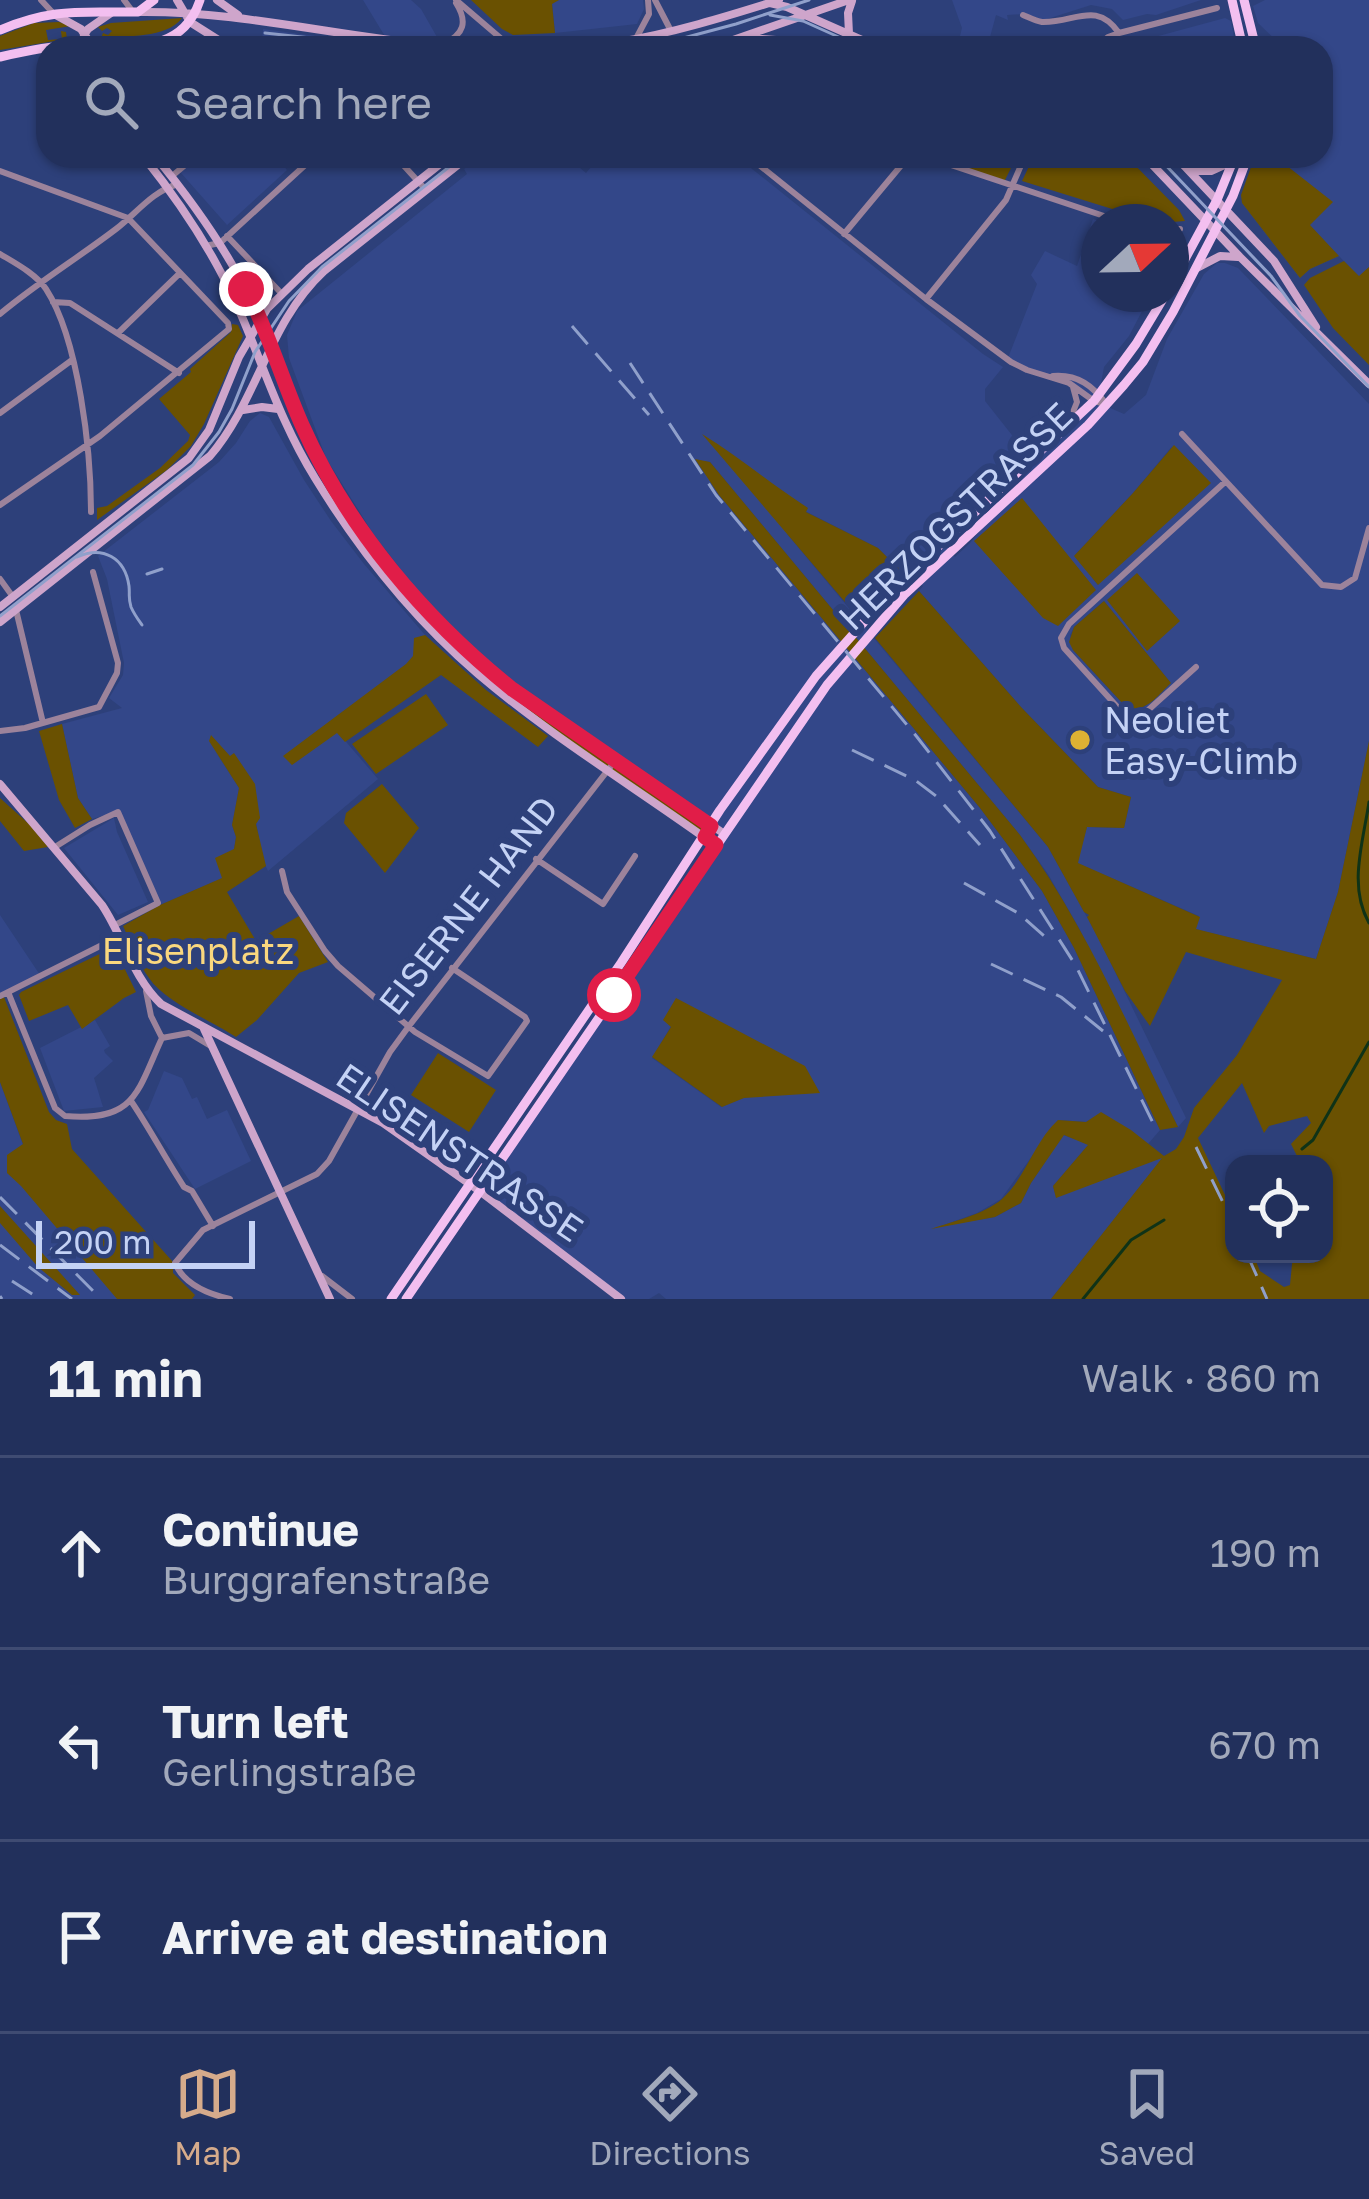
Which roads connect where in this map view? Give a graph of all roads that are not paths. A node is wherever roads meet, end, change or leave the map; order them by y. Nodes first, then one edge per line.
1 (41, 0) edge
2 (124, 0) edge
3 (154, 0) edge
4 (178, 0) edge
5 (200, 0) edge
6 (217, 0) edge
7 (455, 0) edge
8 (652, 0) edge
9 (850, 0) edge
10 (1232, 0) edge
11 (1247, 0) edge
12 (774, 2) edge
13 (1217, 8) dead end
14 (135, 12) junction
15 (53, 13) junction
16 (111, 13) junction
17 (805, 14) junction
18 (1023, 15) dead end
19 (190, 16) junction
20 (239, 16) junction
21 (670, 29) junction
22 (0, 30) edge
23 (1118, 33) junction
24 (849, 34) junction
25 (81, 36) edge
26 (93, 36) edge
27 (171, 36) edge
28 (216, 36) edge
29 (360, 36) edge
30 (457, 36) edge
31 (498, 36) edge
32 (639, 36) edge
33 (651, 36) edge
34 (750, 36) edge
35 (853, 36) edge
36 (1112, 36) edge
37 (1240, 36) edge
38 (1254, 36) edge
39 (36, 50) edge
40 (0, 57) edge
41 (156, 168) edge
42 (163, 168) edge
43 (185, 168) edge
44 (302, 168) edge
45 (406, 168) edge
46 (436, 168) edge
47 (454, 168) edge
48 (763, 168) edge
49 (899, 168) edge
50 (960, 168) edge
51 (1020, 168) edge
52 (1159, 168) edge
53 (1188, 168) edge
54 (1216, 168) edge
55 (1230, 168) edge
56 (1243, 168) edge
57 (0, 171) edge
58 (1191, 171) junction
59 (172, 182) junction
60 (419, 182) junction
61 (1013, 186) junction
62 (426, 190) junction
63 (1081, 208) edge
64 (1212, 210) junction
65 (128, 218) junction
66 (1220, 220) junction
67 (844, 234) junction
68 (223, 240) junction
69 (205, 246) junction
70 (1189, 252) edge
71 (0, 254) edge
72 (1240, 257) junction
73 (1196, 268) junction
74 (181, 273) junction
75 (40, 281) junction
76 (281, 293) junction
77 (926, 299) junction
78 (52, 302) junction
79 (1154, 312) edge
80 (0, 314) edge
81 (260, 319) junction
82 (118, 333) junction
83 (1320, 334) junction
84 (249, 337) junction
85 (271, 345) junction
86 (72, 360) junction
87 (261, 368) junction
88 (1117, 370) junction
89 (179, 373) junction
90 (1050, 376) junction
91 (1085, 382) junction
92 (1369, 384) edge
93 (1073, 387) junction
94 (1097, 398) junction
95 (1107, 405) junction
96 (278, 409) junction
97 (242, 411) junction
98 (0, 413) edge
99 (1182, 434) dead end
100 (1053, 441) junction
101 (88, 444) junction
102 (1226, 482) junction
103 (0, 505) edge
104 (91, 512) dead end
105 (1369, 528) edge
106 (949, 544) junction
107 (93, 572) dead end
108 (0, 579) edge
109 (13, 597) junction
110 (0, 607) edge
111 (16, 609) junction
112 (0, 622) edge
113 (1196, 667) dead end
114 (43, 723) junction
115 (0, 731) edge
116 (615, 760) junction
117 (607, 770) junction
118 (0, 784) edge
119 (711, 826) junction
120 (726, 829) junction
121 (705, 837) junction
122 (716, 845) junction
123 (55, 847) junction
124 (635, 856) dead end
125 (536, 860) junction
126 (282, 871) dead end
127 (115, 925) junction
128 (121, 936) junction
129 (452, 968) junction
130 (146, 989) junction
131 (4, 994) edge
132 (200, 1024) junction
133 (409, 1026) junction
134 (162, 1038) junction
135 (216, 1050) junction
136 (131, 1100) junction
137 (360, 1109) junction
138 (476, 1189) junction
139 (280, 1192) junction
140 (213, 1226) junction
141 (322, 1278) junction
142 (230, 1299) edge
143 (333, 1299) edge
144 (352, 1299) edge
145 (391, 1299) edge
146 (406, 1299) edge
147 (621, 1299) edge

1 - 15 street
2 - 14 street
3 - 14 main road
4 - 19 main road
5 - 19 main road
6 - 20 main road
7 - 30 street
7 - 31 street
8 - 21 street
8 - 32 street
9 - 17 main road
9 - 24 main road
10 - 37 main road
11 - 38 main road
12 - 17 main road
12 - 21 main road
13 - 23 street
14 - 16 main road
14 - 19 main road
15 - 16 main road
15 - 22 main road
15 - 25 main road
16 - 26 main road
17 - 24 main road
17 - 34 main road
18 - 23 street
19 - 20 main road
19 - 27 main road
19 - 28 main road
20 - 29 main road
21 - 33 main road
23 - 36 street
24 - 35 main road
39 - 40 main road
41 - 59 main road
42 - 59 main road
43 - 59 street
44 - 68 street
45 - 60 street
46 - 60 main road
47 - 62 main road
48 - 67 street
49 - 67 street
50 - 61 street
51 - 61 street
52 - 64 main road
53 - 58 main road
54 - 58 main road
55 - 64 main road
56 - 66 main road, HERZOGSTRASSE
57 - 65 street
58 - 64 main road
59 - 65 street
59 - 68 main road
59 - 69 main road
60 - 62 street
60 - 76 main road
61 - 63 street
61 - 77 street
62 - 85 main road
64 - 66 main road
64 - 66 main road
64 - 70 main road
65 - 74 street
65 - 75 street
66 - 72 main road
66 - 73 main road, HERZOGSTRASSE
66 - 83 main road
67 - 77 street
68 - 69 street
68 - 76 street
68 - 81 main road
69 - 84 main road
71 - 75 street
72 - 73 main road
72 - 83 main road
73 - 95 main road, HERZOGSTRASSE
74 - 82 street
74 - 89 street
75 - 78 street
75 - 80 street
76 - 81 main road
77 - 90 street
78 - 82 street
78 - 86 street
79 - 88 main road, HERZOGSTRASSE
81 - 84 main road
81 - 85 main road
82 - 89 street
83 - 92 main road
84 - 87 main road
84 - 109 main road
85 - 87 main road
85 - 116 main road
86 - 98 street
86 - 101 street
87 - 96 main road
87 - 97 main road
88 - 91 street
88 - 94 main road, HERZOGSTRASSE
89 - 101 street
90 - 91 street
90 - 93 street
91 - 94 street
93 - 94 street
93 - 100 street
94 - 95 street
94 - 100 main road, HERZOGSTRASSE
95 - 106 main road, HERZOGSTRASSE
96 - 97 main road
96 - 117 main road
97 - 111 main road
99 - 102 street
100 - 106 main road, HERZOGSTRASSE
101 - 103 street
101 - 104 street
102 - 105 street
102 - 113 street
106 - 119 main road, HERZOGSTRASSE
106 - 120 main road, HERZOGSTRASSE
107 - 114 street
108 - 109 street
109 - 110 main road
109 - 111 street
111 - 112 main road
111 - 114 street
114 - 115 street
116 - 117 street, EISERNE HAND
116 - 119 main road
117 - 121 main road
117 - 125 street, EISERNE HAND
118 - 123 main road
119 - 120 main road
119 - 121 main road, HERZOGSTRASSE
120 - 122 main road, HERZOGSTRASSE
121 - 122 main road
121 - 138 main road, HERZOGSTRASSE
122 - 138 main road, HERZOGSTRASSE
123 - 127 main road
123 - 127 street
124 - 125 street
125 - 129 street, EISERNE HAND
126 - 133 street
127 - 128 main road
128 - 130 main road
128 - 131 street
129 - 133 street, EISERNE HAND
129 - 133 street
130 - 132 main road
130 - 134 street
131 - 136 street
132 - 135 main road
132 - 137 main road, ELISENSTRASSE
133 - 137 street, EISERNE HAND
134 - 135 street
134 - 136 street
135 - 139 main road
136 - 140 street
137 - 138 main road, ELISENSTRASSE
137 - 139 street, EISERNE HAND
138 - 145 main road
138 - 146 main road
138 - 147 main road, ELISENSTRASSE
139 - 140 street, EISERNE HAND
139 - 141 main road
140 - 142 street
141 - 143 main road
141 - 144 street

